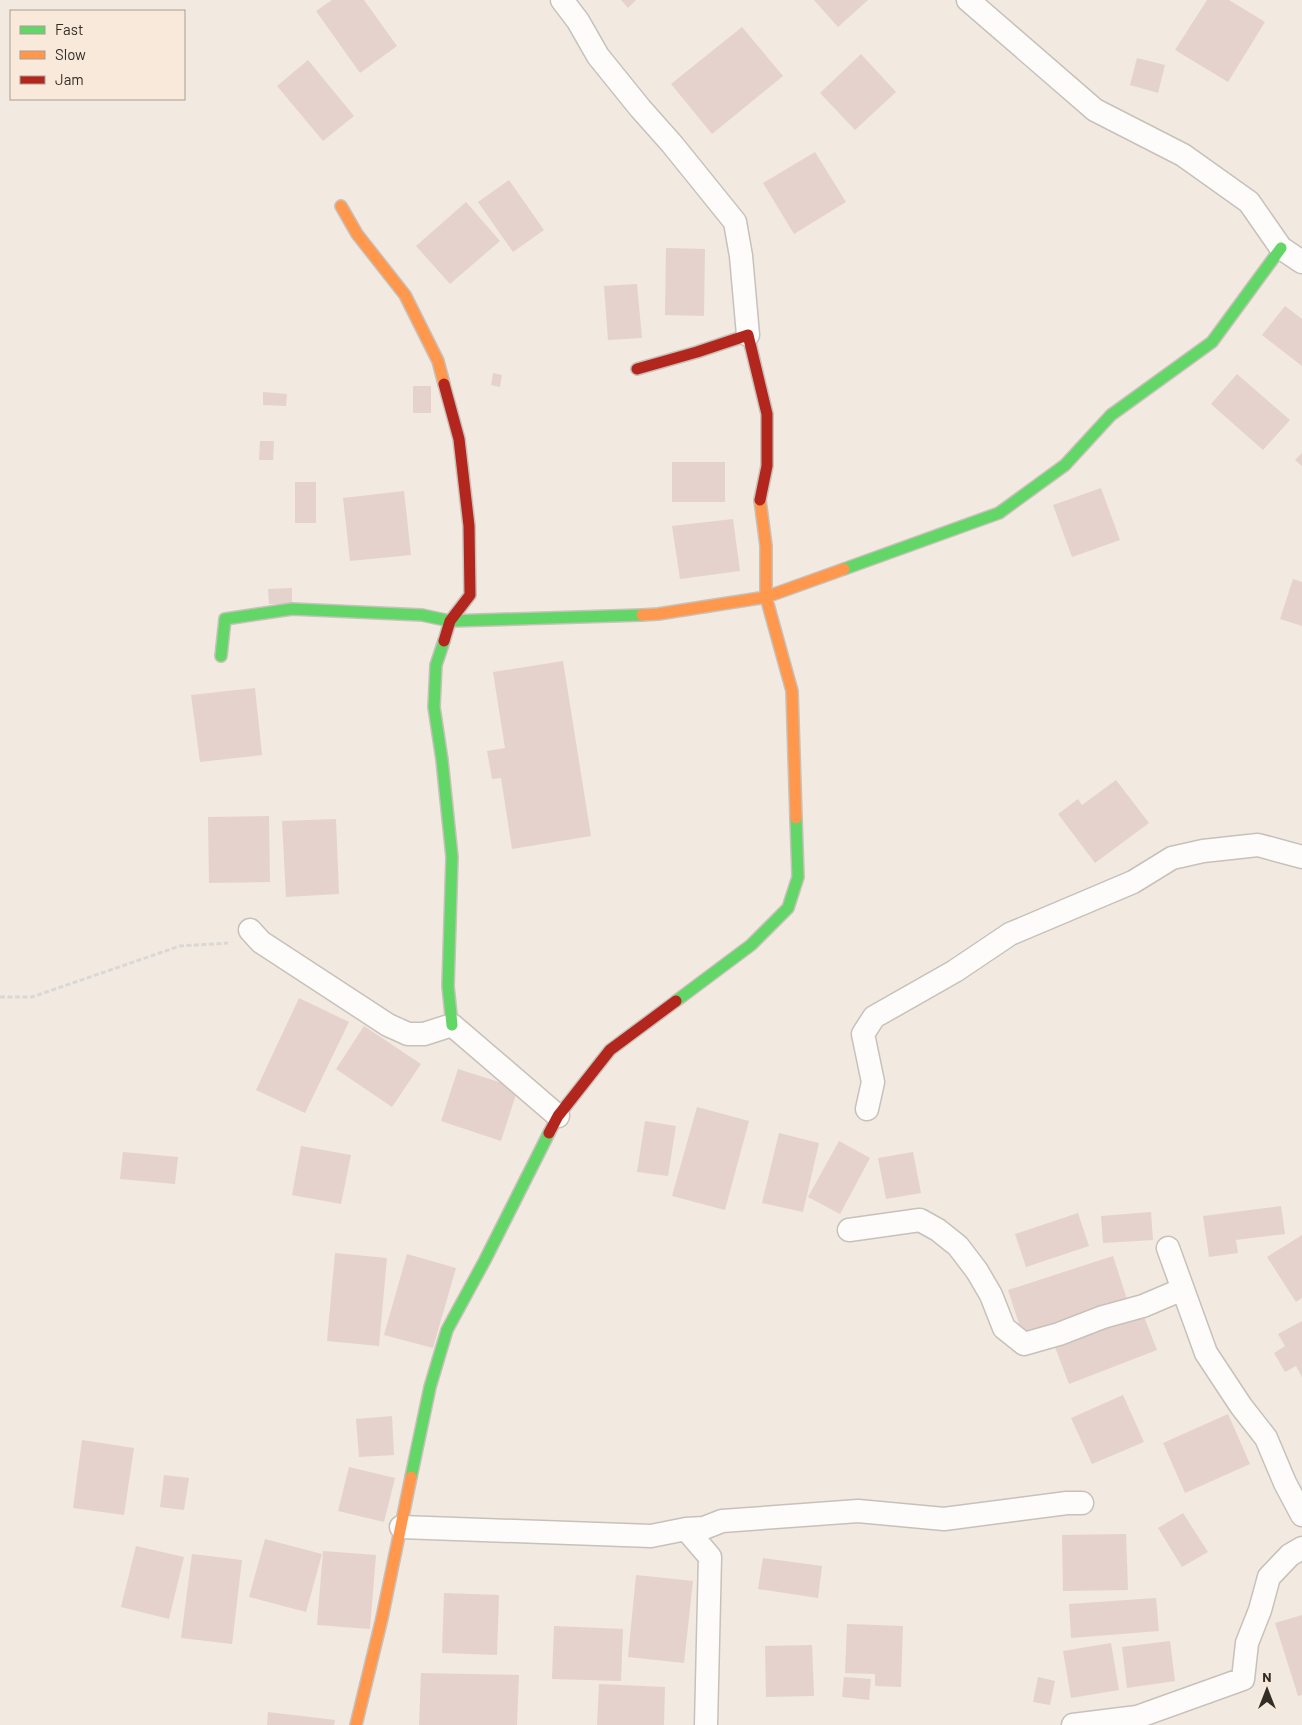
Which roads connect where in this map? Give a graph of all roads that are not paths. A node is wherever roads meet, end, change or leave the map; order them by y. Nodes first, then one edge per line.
1 (562, 0) edge
2 (968, 0) edge
3 (341, 206) dead end
4 (1281, 248) junction
5 (1302, 262) edge
6 (748, 335) junction
7 (637, 368) dead end
8 (766, 597) junction
9 (450, 621) junction
10 (221, 656) dead end
11 (1302, 857) edge
12 (255, 936) road end
13 (452, 1024) junction
14 (867, 1109) dead end
15 (558, 1116) junction
16 (849, 1230) dead end
17 (1168, 1248) dead end
18 (1183, 1289) junction
19 (1082, 1503) dead end
20 (1302, 1515) edge
21 (401, 1527) junction
22 (686, 1529) junction
23 (1302, 1548) edge
24 (1135, 1721) edge
25 (356, 1725) edge
26 (706, 1725) edge
27 (1073, 1725) edge

1 - 6 street
2 - 4 street
3 - 9 street
4 - 5 street
4 - 8 street
6 - 7 street
6 - 8 street
8 - 9 street
8 - 15 street
9 - 10 street
9 - 13 street
11 - 14 street
12 - 13 street
13 - 15 street
15 - 21 street
16 - 18 street
17 - 18 street
18 - 20 street
19 - 22 street
21 - 22 street
21 - 25 street
22 - 26 street
23 - 24 street
24 - 27 street

